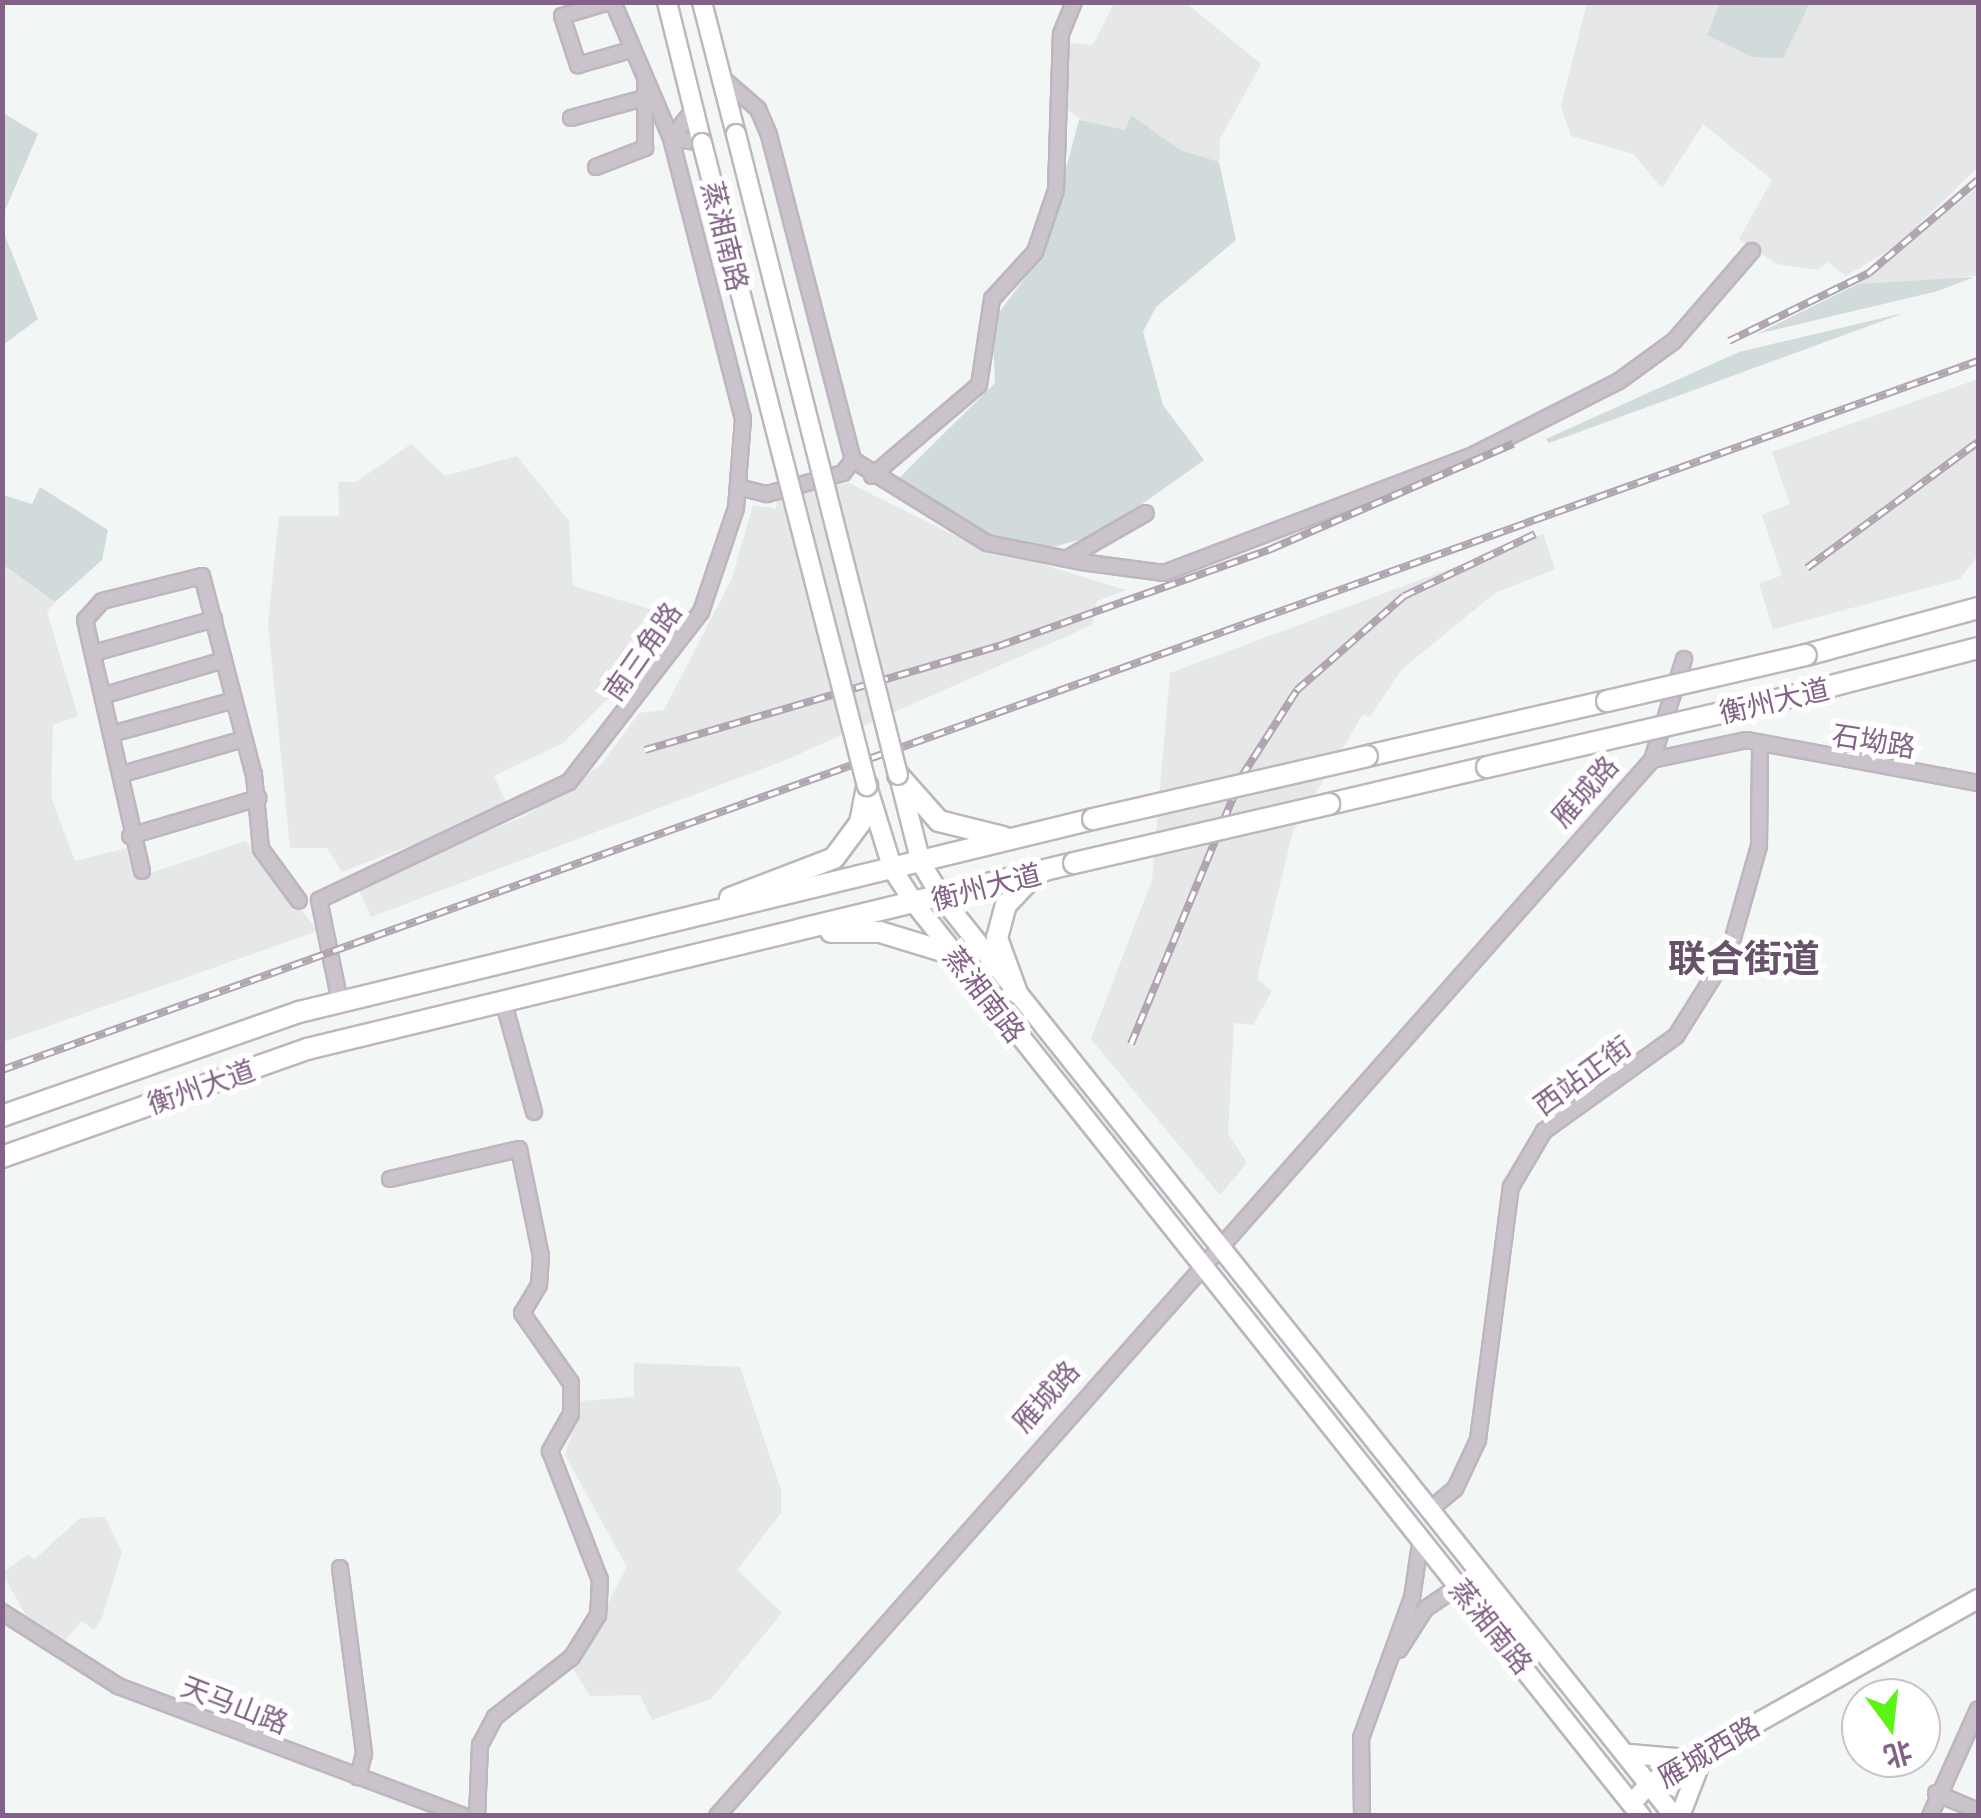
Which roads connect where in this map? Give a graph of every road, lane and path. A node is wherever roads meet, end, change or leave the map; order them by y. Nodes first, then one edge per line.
1 (611, 2) edge
2 (666, 2) edge
3 (1074, 2) edge
4 (707, 4) edge
5 (632, 50) junction
6 (721, 77) junction
7 (646, 80) junction
8 (640, 99) junction
9 (758, 109) junction
10 (694, 110) junction
11 (571, 118) dead end
12 (736, 134) junction
13 (671, 138) junction
14 (702, 143) junction
15 (596, 167) dead end
16 (1752, 251) dead end
17 (853, 460) junction
18 (872, 476) junction
19 (738, 488) junction
20 (1146, 513) dead end
21 (1066, 559) junction
22 (1978, 608) edge
23 (214, 619) junction
24 (1978, 648) edge
25 (94, 653) junction
26 (1684, 659) dead end
27 (224, 660) junction
28 (105, 695) junction
29 (234, 700) junction
30 (115, 733) junction
31 (244, 739) junction
32 (1760, 746) junction
33 (1652, 758) junction
34 (126, 773) junction
35 (898, 774) junction
36 (1978, 783) edge
37 (867, 786) junction
38 (258, 798) junction
39 (130, 836) junction
40 (1025, 837) junction
41 (922, 863) junction
42 (810, 867) junction
43 (893, 870) junction
44 (142, 871) dead end
45 (1037, 873) junction
46 (858, 878) junction
47 (942, 898) junction
48 (299, 901) dead end
49 (914, 904) junction
50 (735, 907) junction
51 (660, 925) junction
52 (799, 931) junction
53 (745, 944) junction
54 (955, 955) junction
55 (1018, 993) junction
56 (503, 1000) junction
57 (340, 1002) junction
58 (534, 1112) dead end
59 (2, 1116) edge
60 (2, 1158) edge
61 (390, 1179) dead end
62 (1218, 1244) junction
63 (1199, 1266) junction
64 (1432, 1508) junction
65 (1420, 1537) junction
66 (340, 1568) dead end
67 (1459, 1586) junction
68 (1978, 1599) edge
69 (1978, 1610) edge
70 (2, 1615) edge
71 (1978, 1709) edge
72 (1629, 1754) junction
73 (1696, 1764) junction
74 (358, 1778) junction
75 (1653, 1788) junction
76 (1936, 1793) junction
77 (1636, 1809) edge
78 (1978, 1811) edge
79 (443, 1816) edge
80 (463, 1816) edge
81 (477, 1816) edge
82 (706, 1816) edge
83 (717, 1816) edge
84 (1366, 1816) edge
85 (1677, 1816) edge
86 (1930, 1816) edge

1 - 5 street, 南三角路
1 - 5 street
2 - 10 main road, 蒸湘南路
3 - 18 street
4 - 6 main road, 蒸湘南路
5 - 7 street, 南三角路
6 - 9 street
6 - 12 main road, 蒸湘南路
7 - 8 street
7 - 13 street, 南三角路
8 - 11 street
8 - 15 street
9 - 12 street
9 - 17 street
10 - 13 street
10 - 14 main road, 蒸湘南路
12 - 35 main road, 蒸湘南路, bridge
13 - 14 street
13 - 19 street, 南三角路
14 - 37 main road, 蒸湘南路, bridge
16 - 21 street
17 - 18 street
17 - 19 street
18 - 21 street
19 - 57 street, 南三角路
20 - 21 street
22 - 40 highway, 衡州大道, bridge
23 - 25 street
23 - 25 street
23 - 27 street
24 - 45 highway, 衡州大道, bridge
25 - 28 street
26 - 33 street
27 - 28 street
27 - 29 street
28 - 30 street
29 - 30 street
29 - 31 street
30 - 34 street
31 - 34 street
31 - 38 street
32 - 33 street, 雁城路
32 - 36 street, 石坳路
32 - 64 street, 西站正街
33 - 62 street, 雁城路
34 - 39 street
35 - 40 highway
35 - 41 main road, 蒸湘南路
37 - 42 highway
37 - 43 main road, 蒸湘南路
38 - 39 street
38 - 48 street
39 - 44 street
40 - 41 highway, 衡州大道
41 - 43 highway, 衡州大道
41 - 47 main road, 蒸湘南路
42 - 46 highway
42 - 51 highway
43 - 46 highway, 衡州大道
43 - 49 main road, 蒸湘南路
45 - 47 highway, 衡州大道
45 - 55 highway
46 - 50 highway, 衡州大道
47 - 49 highway, 衡州大道
47 - 55 main road, 蒸湘南路
49 - 52 highway, 衡州大道
49 - 54 main road, 蒸湘南路
50 - 51 highway, 衡州大道
50 - 53 highway
51 - 57 highway, 衡州大道
52 - 53 highway, 衡州大道
52 - 54 highway
53 - 56 highway, 衡州大道
54 - 63 main road, 蒸湘南路
55 - 62 main road, 蒸湘南路
56 - 58 street
56 - 60 highway, 衡州大道
57 - 59 highway, 衡州大道
61 - 81 street
62 - 63 street, 雁城路
62 - 64 main road, 蒸湘南路
63 - 65 main road, 蒸湘南路
63 - 82 street, 雁城路
63 - 83 street, 雁城路
64 - 72 main road, 蒸湘南路
65 - 67 main road, 蒸湘南路
65 - 84 street
66 - 74 street
67 - 77 main road, 蒸湘南路
67 - 84 street
68 - 73 main road, 雁城西路
69 - 73 main road, 雁城西路
70 - 74 street, 天马山路
70 - 79 street, 天马山路
71 - 76 street
72 - 73 main road
72 - 75 main road, 蒸湘南路
73 - 75 main road, 雁城西路
73 - 85 main road
74 - 80 street, 天马山路
75 - 77 main road, 雁城西路
75 - 85 main road, 蒸湘南路
76 - 78 street
76 - 86 street

